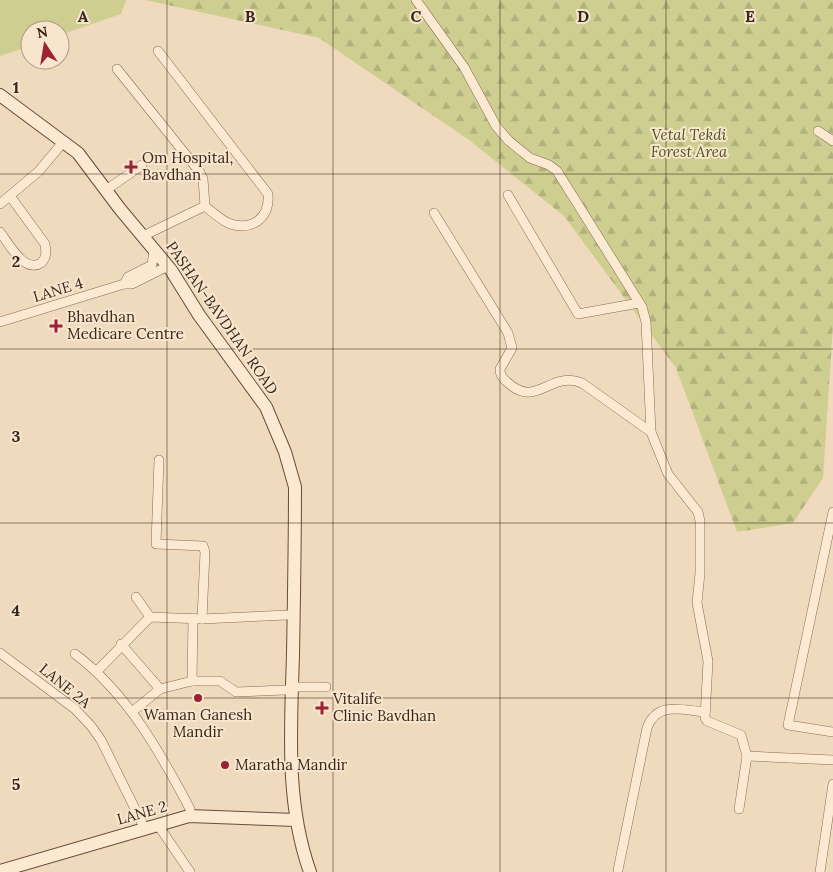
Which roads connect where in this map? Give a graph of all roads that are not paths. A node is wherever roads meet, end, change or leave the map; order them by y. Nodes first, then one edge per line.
1 (416, 0) edge
2 (158, 51) dead end
3 (117, 69) dead end
4 (0, 95) edge
5 (818, 131) dead end
6 (64, 141) junction
7 (833, 141) edge
8 (142, 165) dead end
9 (106, 190) junction
10 (508, 195) dead end
11 (10, 196) junction
12 (0, 204) edge
13 (206, 206) junction
14 (434, 213) dead end
15 (0, 232) edge
16 (143, 236) junction
17 (154, 250) junction
18 (168, 266) junction
19 (124, 284) junction
20 (640, 303) junction
21 (0, 322) edge
22 (651, 432) junction
23 (159, 460) dead end
24 (833, 512) edge
25 (293, 590) junction
26 (136, 597) dead end
27 (287, 615) junction
28 (150, 617) junction
29 (197, 618) junction
30 (122, 644) junction
31 (0, 652) edge
32 (75, 654) dead end
33 (97, 671) junction
34 (192, 681) junction
35 (326, 687) dead end
36 (160, 688) junction
37 (288, 688) junction
38 (132, 712) junction
39 (705, 712) junction
40 (833, 732) edge
41 (747, 756) junction
42 (833, 760) edge
43 (833, 784) edge
44 (190, 809) dead end
45 (739, 809) dead end
46 (293, 820) junction
47 (158, 825) junction
48 (145, 829) junction
49 (618, 870) dead end
50 (0, 871) edge
51 (190, 872) edge
52 (302, 872) edge
53 (310, 872) edge
54 (820, 872) edge

1 - 20 street
2 - 13 street
3 - 13 street
4 - 6 main road, PASHAN-BAVDHAN ROAD
5 - 7 street
6 - 9 main road, PASHAN-BAVDHAN ROAD
6 - 11 street
8 - 9 street
9 - 16 main road, PASHAN-BAVDHAN ROAD
10 - 20 street
11 - 12 street
11 - 15 street
13 - 16 street
14 - 22 street
16 - 17 main road, PASHAN-BAVDHAN ROAD
17 - 18 main road, PASHAN-BAVDHAN ROAD
17 - 19 street, LANE 4
18 - 19 street, LANE 4
18 - 25 main road, PASHAN-BAVDHAN ROAD
19 - 21 street, LANE 4
20 - 22 street
22 - 39 street
23 - 29 street
24 - 40 street
25 - 27 main road, PASHAN-BAVDHAN ROAD
25 - 37 main road, PASHAN-BAVDHAN ROAD
26 - 28 street
27 - 29 street
27 - 37 main road, PASHAN-BAVDHAN ROAD
28 - 29 street
28 - 30 street
29 - 34 street
30 - 33 street
30 - 36 street
31 - 48 street, LANE 2A
32 - 33 street
33 - 38 street
34 - 36 street
34 - 37 street
35 - 37 street
36 - 38 street
37 - 46 main road, PASHAN-BAVDHAN ROAD
38 - 44 street
39 - 41 street
39 - 49 street
41 - 42 street
41 - 45 street
43 - 54 street
46 - 47 main road, LANE 2
46 - 52 main road, PASHAN-BAVDHAN ROAD
46 - 53 main road, PASHAN-BAVDHAN ROAD
47 - 48 main road, LANE 2
47 - 51 street
48 - 50 main road, LANE 2

